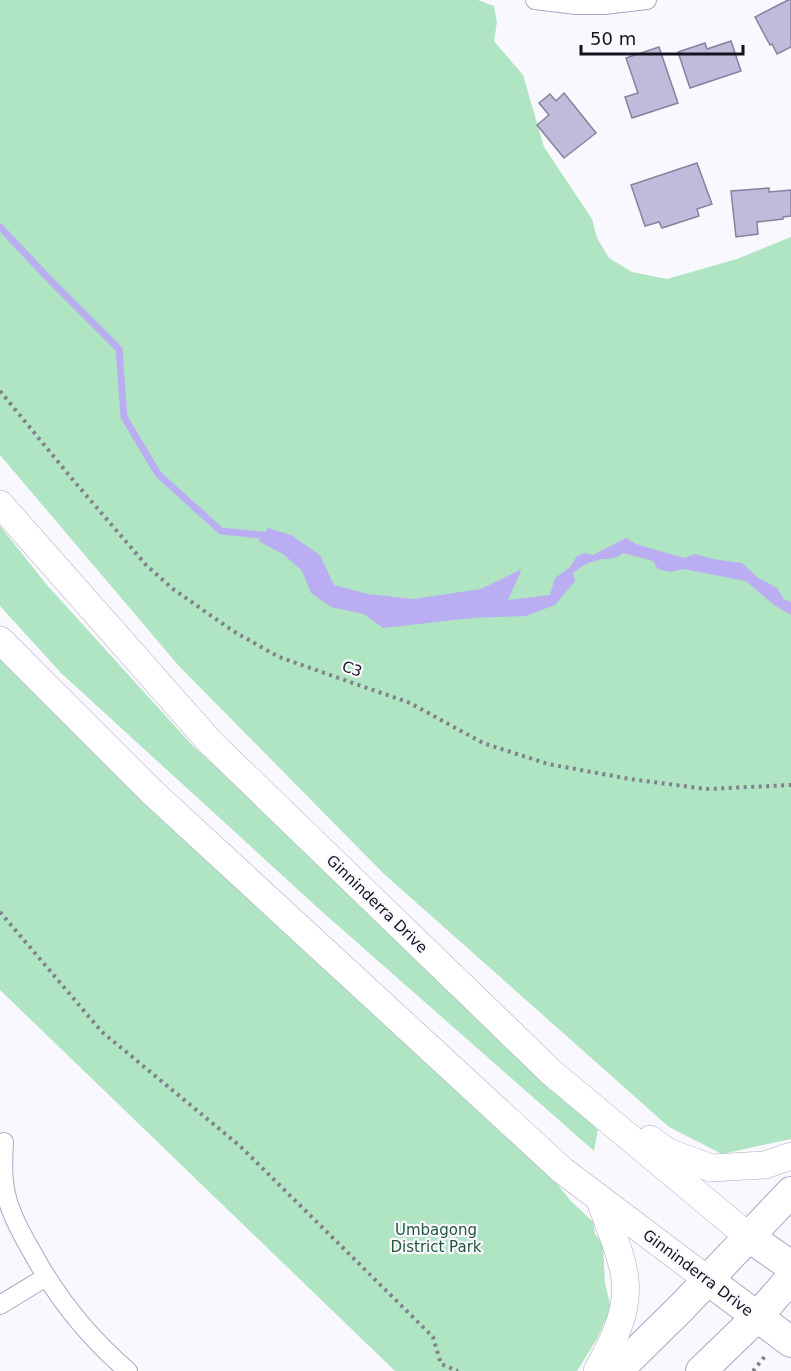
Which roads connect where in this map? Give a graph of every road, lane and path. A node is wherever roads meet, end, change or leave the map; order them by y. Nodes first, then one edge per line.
1 (535, 0) edge
2 (647, 0) edge
3 (0, 391) edge
4 (0, 504) edge
5 (0, 640) edge
6 (791, 785) edge
7 (0, 912) edge
8 (552, 1073) junction
9 (4, 1142) dead end
10 (791, 1156) edge
11 (791, 1192) edge
12 (600, 1200) junction
13 (749, 1237) junction
14 (791, 1266) edge
15 (46, 1277) junction
16 (791, 1278) edge
17 (708, 1280) junction
18 (0, 1305) edge
19 (757, 1317) junction
20 (781, 1345) edge
21 (128, 1371) edge
22 (458, 1371) edge
23 (597, 1371) edge
24 (617, 1371) edge
25 (701, 1371) edge
26 (753, 1371) edge

1 - 2 street
3 - 6 path, C3
4 - 8 main road, Ginninderra Drive
5 - 12 main road, Ginninderra Drive
7 - 22 path
8 - 10 main road
8 - 13 main road, Ginninderra Drive
9 - 15 street
11 - 13 main road
12 - 17 main road, Ginninderra Drive
12 - 23 main road
13 - 14 main road, Ginninderra Drive
13 - 17 main road
15 - 18 street
15 - 21 street
16 - 19 main road
17 - 19 main road, Ginninderra Drive
17 - 24 main road
19 - 20 main road, Ginninderra Drive
19 - 25 main road
20 - 26 path

